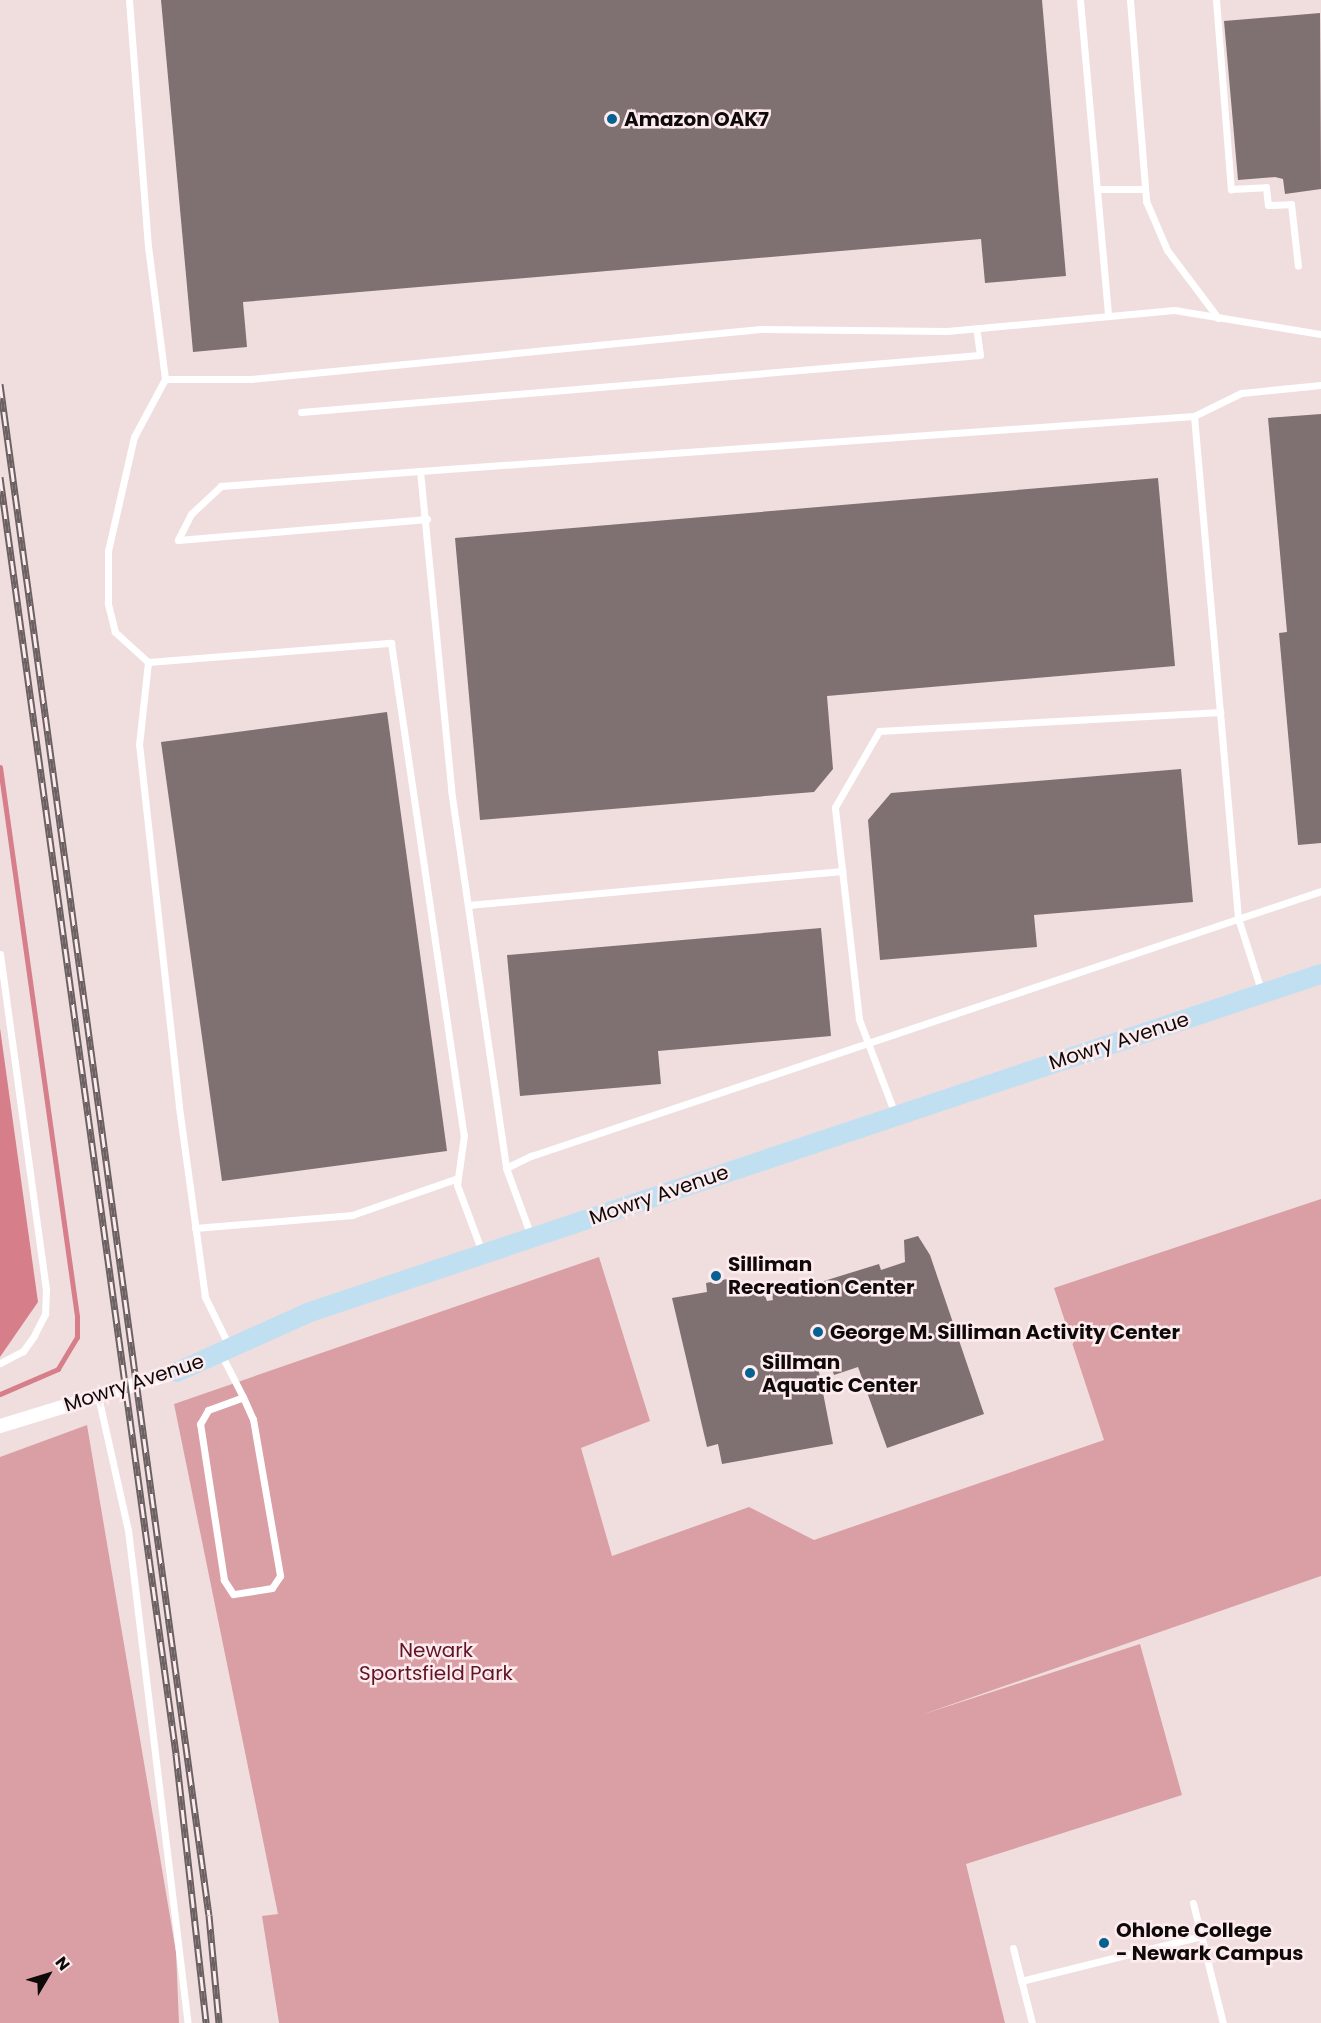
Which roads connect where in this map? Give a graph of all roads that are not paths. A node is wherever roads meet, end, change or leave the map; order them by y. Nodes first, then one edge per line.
1 (129, 0) edge
2 (1080, 0) edge
3 (1130, 0) edge
4 (1216, 0) edge
5 (1096, 189) junction
6 (1145, 189) junction
7 (1298, 266) dead end
8 (1108, 316) junction
9 (1218, 318) junction
10 (976, 328) junction
11 (1321, 334) edge
12 (165, 379) junction
13 (1321, 385) edge
14 (301, 412) dead end
15 (1194, 416) junction
16 (420, 471) junction
17 (427, 519) junction
18 (148, 662) junction
19 (1220, 712) junction
20 (843, 872) junction
21 (1321, 891) edge
22 (468, 905) junction
23 (1238, 918) junction
24 (0, 954) edge
25 (1321, 974) edge
26 (1262, 994) junction
27 (867, 1044) junction
28 (896, 1116) junction
29 (506, 1168) junction
30 (458, 1178) junction
31 (195, 1228) junction
32 (531, 1238) junction
33 (483, 1254) junction
34 (225, 1351) junction
35 (0, 1363) edge
36 (177, 1372) joint
37 (98, 1396) junction
38 (243, 1397) junction
39 (0, 1426) edge
40 (1193, 1903) dead end
41 (1201, 1936) junction
42 (1013, 1948) dead end
43 (1022, 1981) junction
44 (188, 2023) edge
45 (1032, 2023) edge
46 (1223, 2023) edge

1 - 12 lane
2 - 5 lane
3 - 6 lane
4 - 7 lane
5 - 6 lane
5 - 8 lane
6 - 9 lane
8 - 9 lane
8 - 10 lane
9 - 11 lane
10 - 12 lane
10 - 14 lane
12 - 18 lane
13 - 15 lane
15 - 16 lane
15 - 19 lane
16 - 17 lane
16 - 17 lane
17 - 22 lane
18 - 30 lane
18 - 31 lane
19 - 20 lane
19 - 23 lane
20 - 22 lane
20 - 27 lane
21 - 23 lane
22 - 29 lane
23 - 26 lane
23 - 27 lane
24 - 35 lane
25 - 26 main road, Mowry Avenue
26 - 28 main road, Mowry Avenue
27 - 28 lane
27 - 29 lane
28 - 32 main road, Mowry Avenue
29 - 32 lane
30 - 31 lane
30 - 33 lane
31 - 34 lane
32 - 33 main road, Mowry Avenue
33 - 34 main road, Mowry Avenue
34 - 36 main road, Mowry Avenue
34 - 38 lane
36 - 37 street, Mowry Avenue
37 - 39 street, Mowry Avenue
37 - 44 lane
38 - 38 lane
40 - 41 lane
41 - 43 lane
41 - 46 lane
42 - 43 lane
43 - 45 lane

